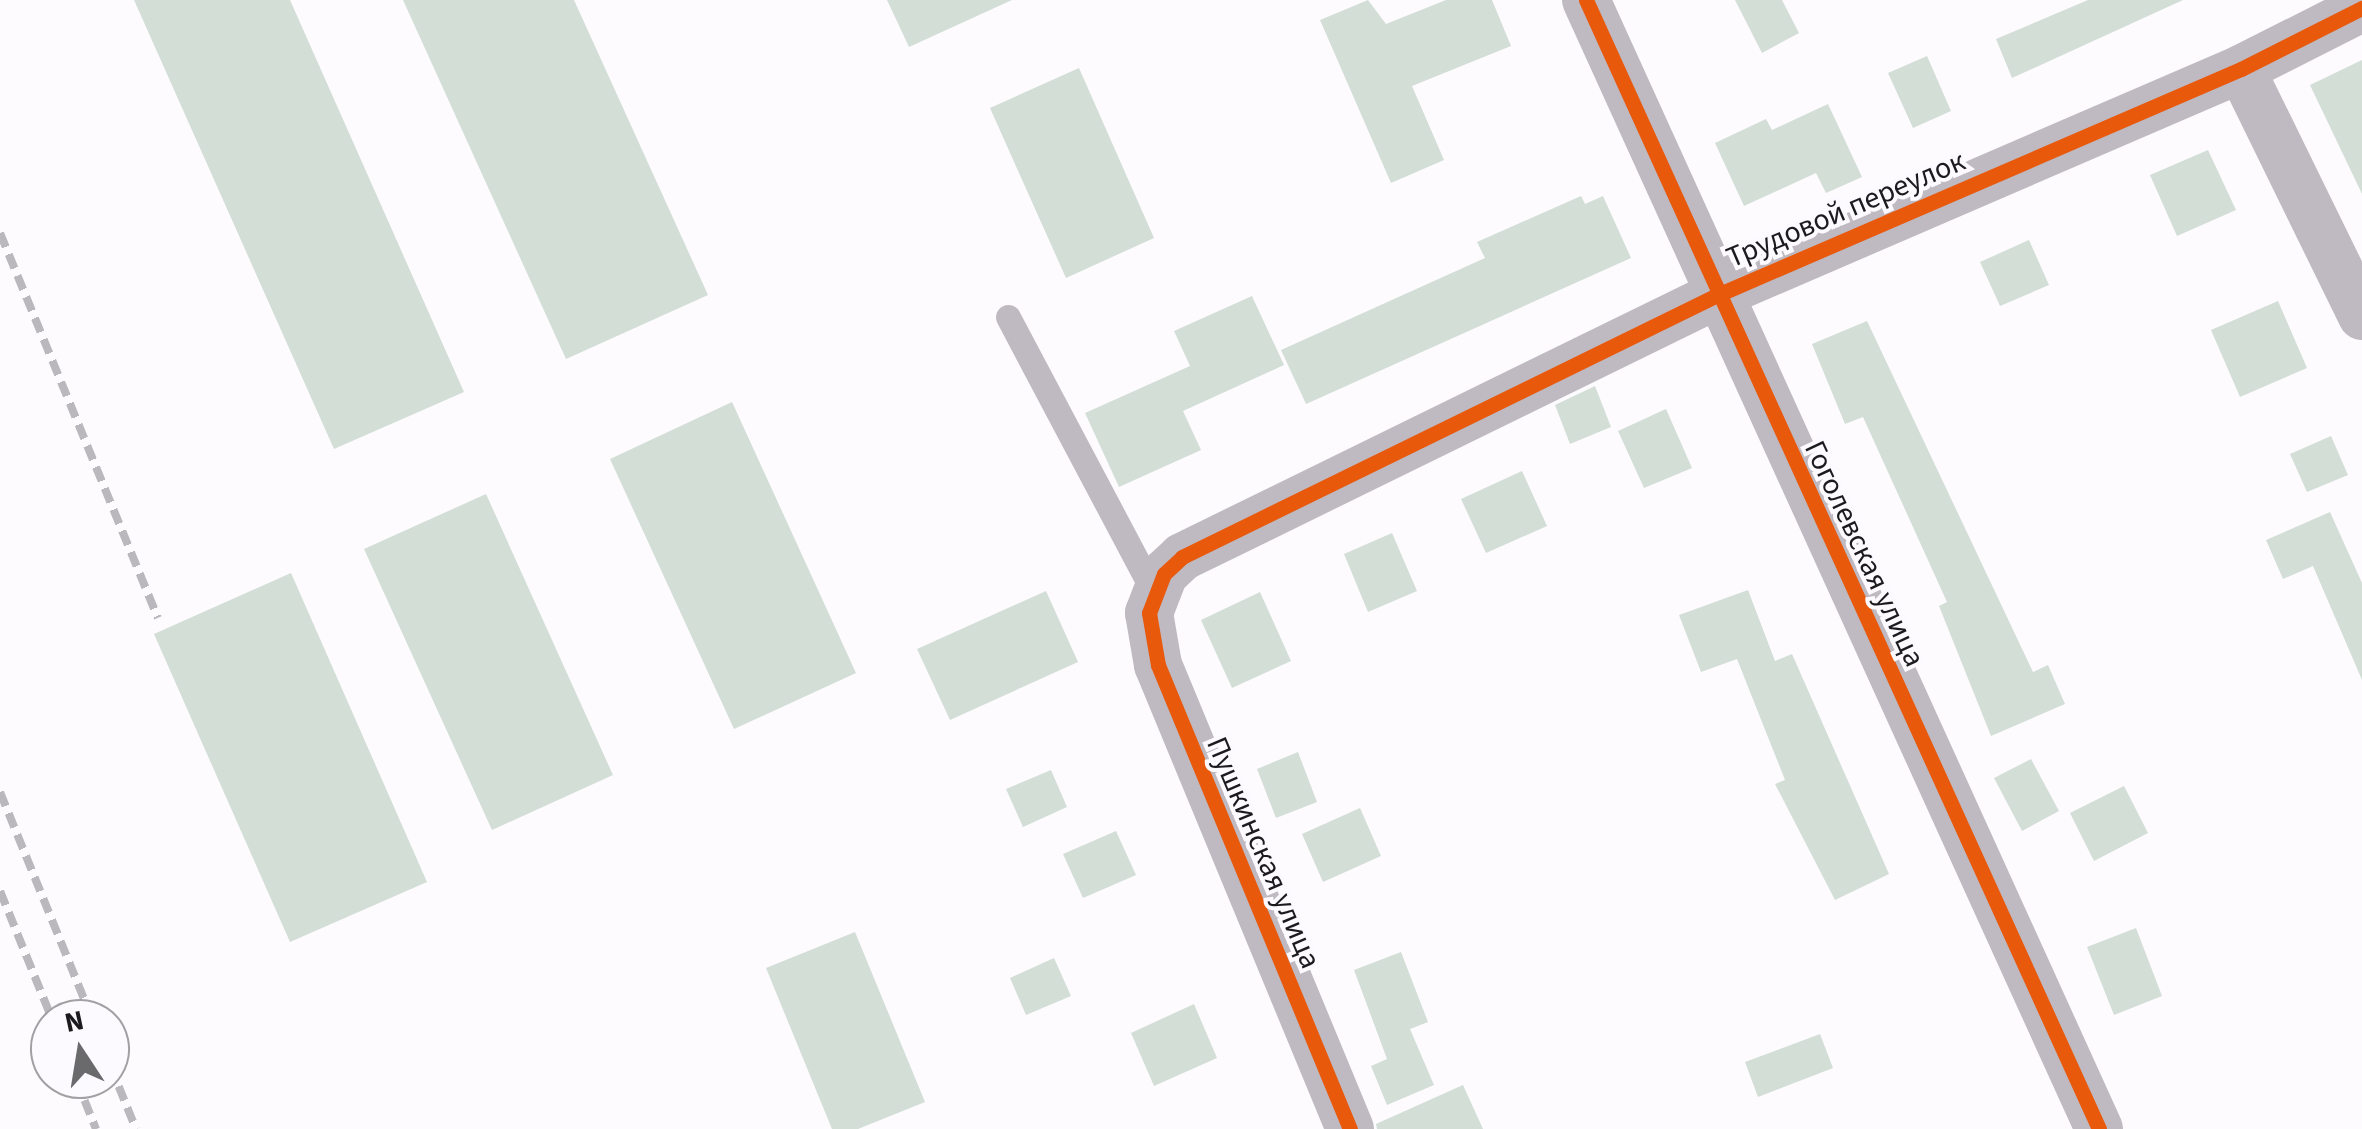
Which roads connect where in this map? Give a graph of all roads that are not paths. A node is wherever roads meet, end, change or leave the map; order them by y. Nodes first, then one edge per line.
1 (1586, 0) edge
2 (2362, 8) edge
3 (2241, 69) junction
4 (1715, 296) junction
5 (2362, 316) edge
6 (1008, 317) dead end
7 (1154, 593) junction
8 (1350, 1129) edge
9 (2099, 1129) edge

1 - 4 street, Гоголевская улица
2 - 3 street, Трудовой переулок
3 - 4 street, Трудовой переулок
3 - 5 street
4 - 7 street, Трудовой переулок
4 - 9 street, Гоголевская улица
6 - 7 lane
7 - 8 street, Пушкинская улица

